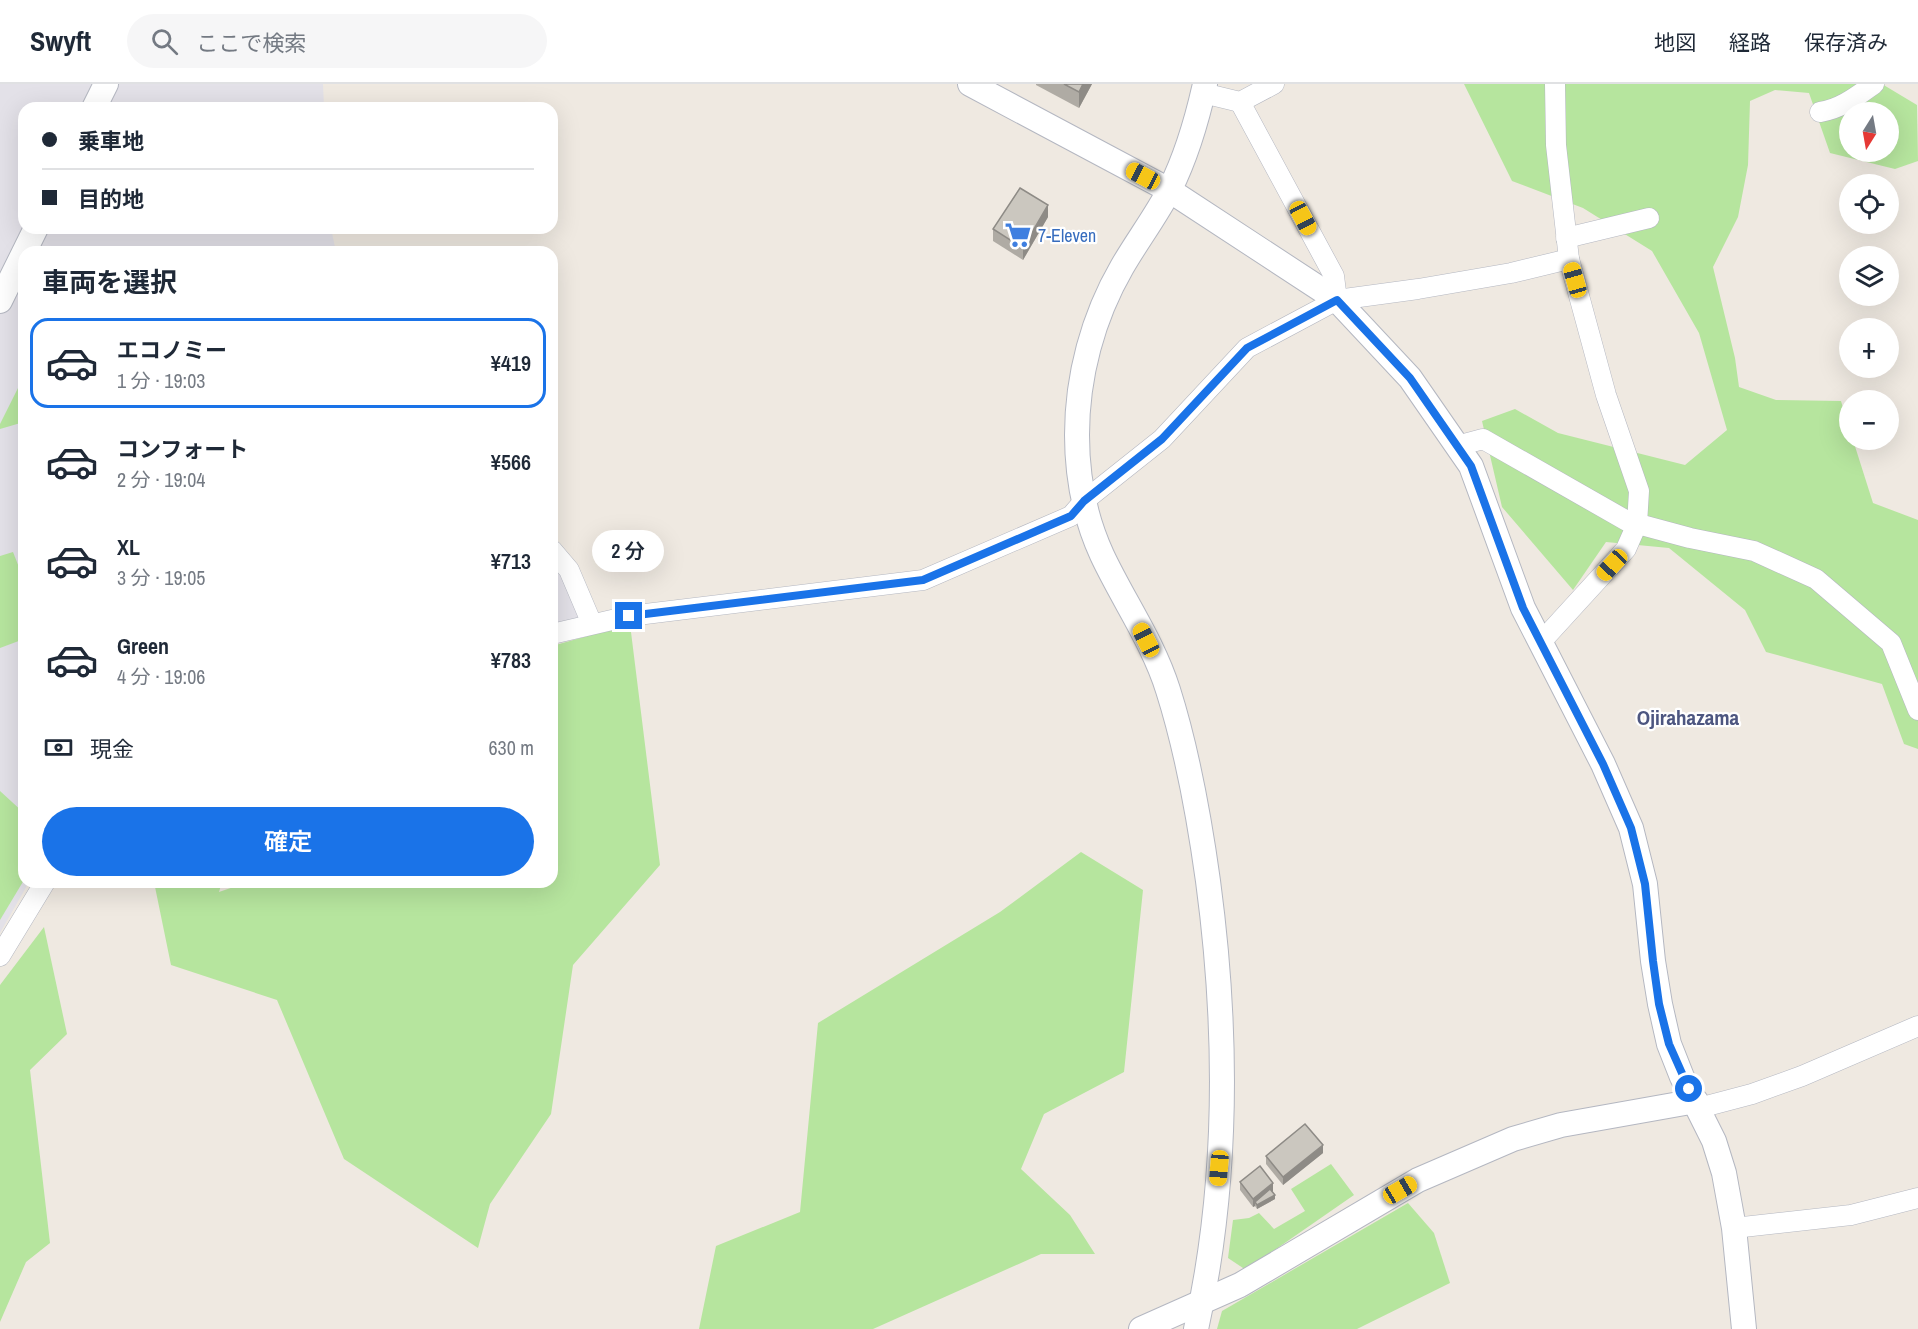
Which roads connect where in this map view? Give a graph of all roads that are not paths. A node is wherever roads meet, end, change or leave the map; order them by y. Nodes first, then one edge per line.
1 (106, 84) edge
2 (970, 84) edge
3 (1274, 84) edge
4 (1555, 84) edge
5 (1874, 84) edge
6 (1204, 89) edge
7 (97, 102) edge
8 (1240, 102) junction
9 (1820, 112) dead end
10 (1169, 190) junction
11 (1649, 218) dead end
12 (1566, 238) junction
13 (1569, 259) junction
14 (18, 264) edge
15 (1337, 300) junction
16 (0, 301) edge
17 (1457, 446) junction
18 (1084, 501) junction
19 (1637, 524) junction
20 (558, 557) edge
21 (592, 624) junction
22 (558, 632) edge
23 (1541, 642) junction
24 (1918, 710) edge
25 (41, 888) edge
26 (0, 956) edge
27 (1918, 1026) edge
28 (1698, 1105) junction
29 (1918, 1198) edge
30 (1734, 1228) junction
31 (1202, 1303) junction
32 (1140, 1329) edge
33 (1196, 1329) edge
34 (1744, 1329) edge

1 - 7 street
2 - 10 street
3 - 8 street
4 - 12 street
5 - 9 street
6 - 8 street
6 - 10 street
8 - 15 street
10 - 15 street
10 - 18 street
11 - 12 street
12 - 13 street
13 - 15 street
13 - 19 street
14 - 16 street
15 - 17 street
15 - 18 street
17 - 19 street
17 - 23 street
18 - 21 street
18 - 31 street
19 - 23 street
19 - 24 street
20 - 21 street
21 - 22 street
23 - 28 street
25 - 26 street
27 - 28 street
28 - 30 street
28 - 31 street
29 - 30 street
30 - 34 street
31 - 32 street
31 - 33 street

